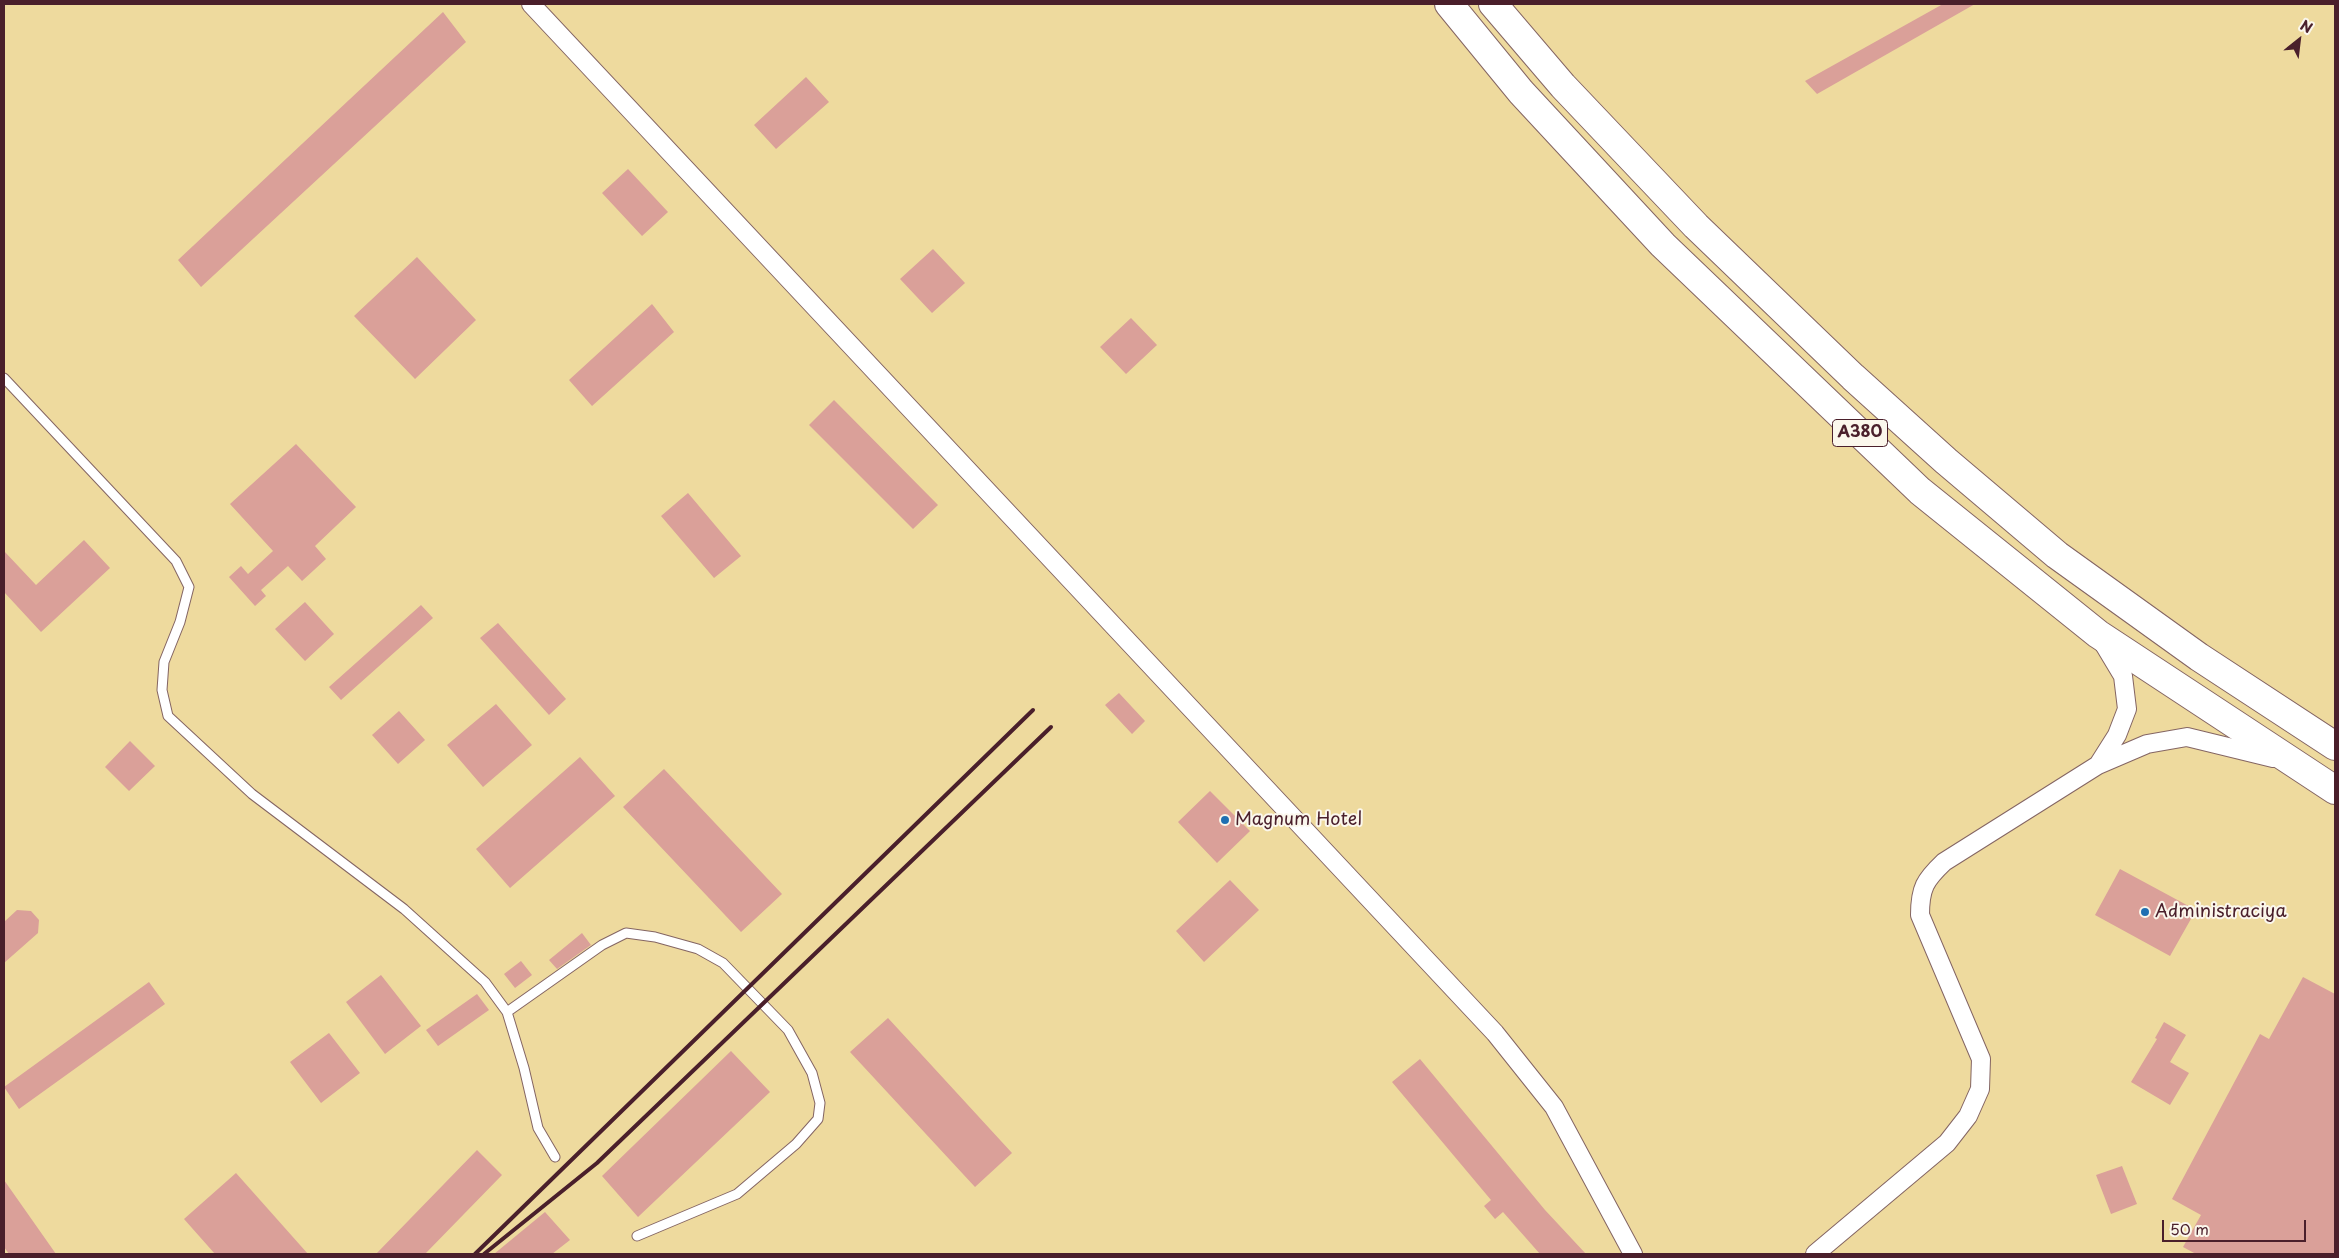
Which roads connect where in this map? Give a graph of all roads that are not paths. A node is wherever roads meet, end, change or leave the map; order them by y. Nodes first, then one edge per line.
1 (531, 4) edge
2 (1449, 4) edge
3 (1493, 4) edge
4 (4, 378) edge
5 (1997, 504) junction
6 (1973, 533) junction
7 (2098, 634) junction
8 (2335, 746) edge
9 (2098, 765) junction
10 (2297, 765) junction
11 (2335, 790) edge
12 (507, 1012) junction
13 (555, 1157) dead end
14 (637, 1236) dead end
15 (1633, 1254) edge
16 (1815, 1254) edge

1 - 15 street
2 - 6 highway, A380
3 - 5 highway, A380
4 - 12 lane
5 - 6 highway
5 - 8 highway, A380
6 - 7 highway, A380
7 - 9 street
7 - 10 highway, A380
9 - 10 street
9 - 16 street
10 - 11 highway, A380
12 - 13 lane
12 - 14 lane

